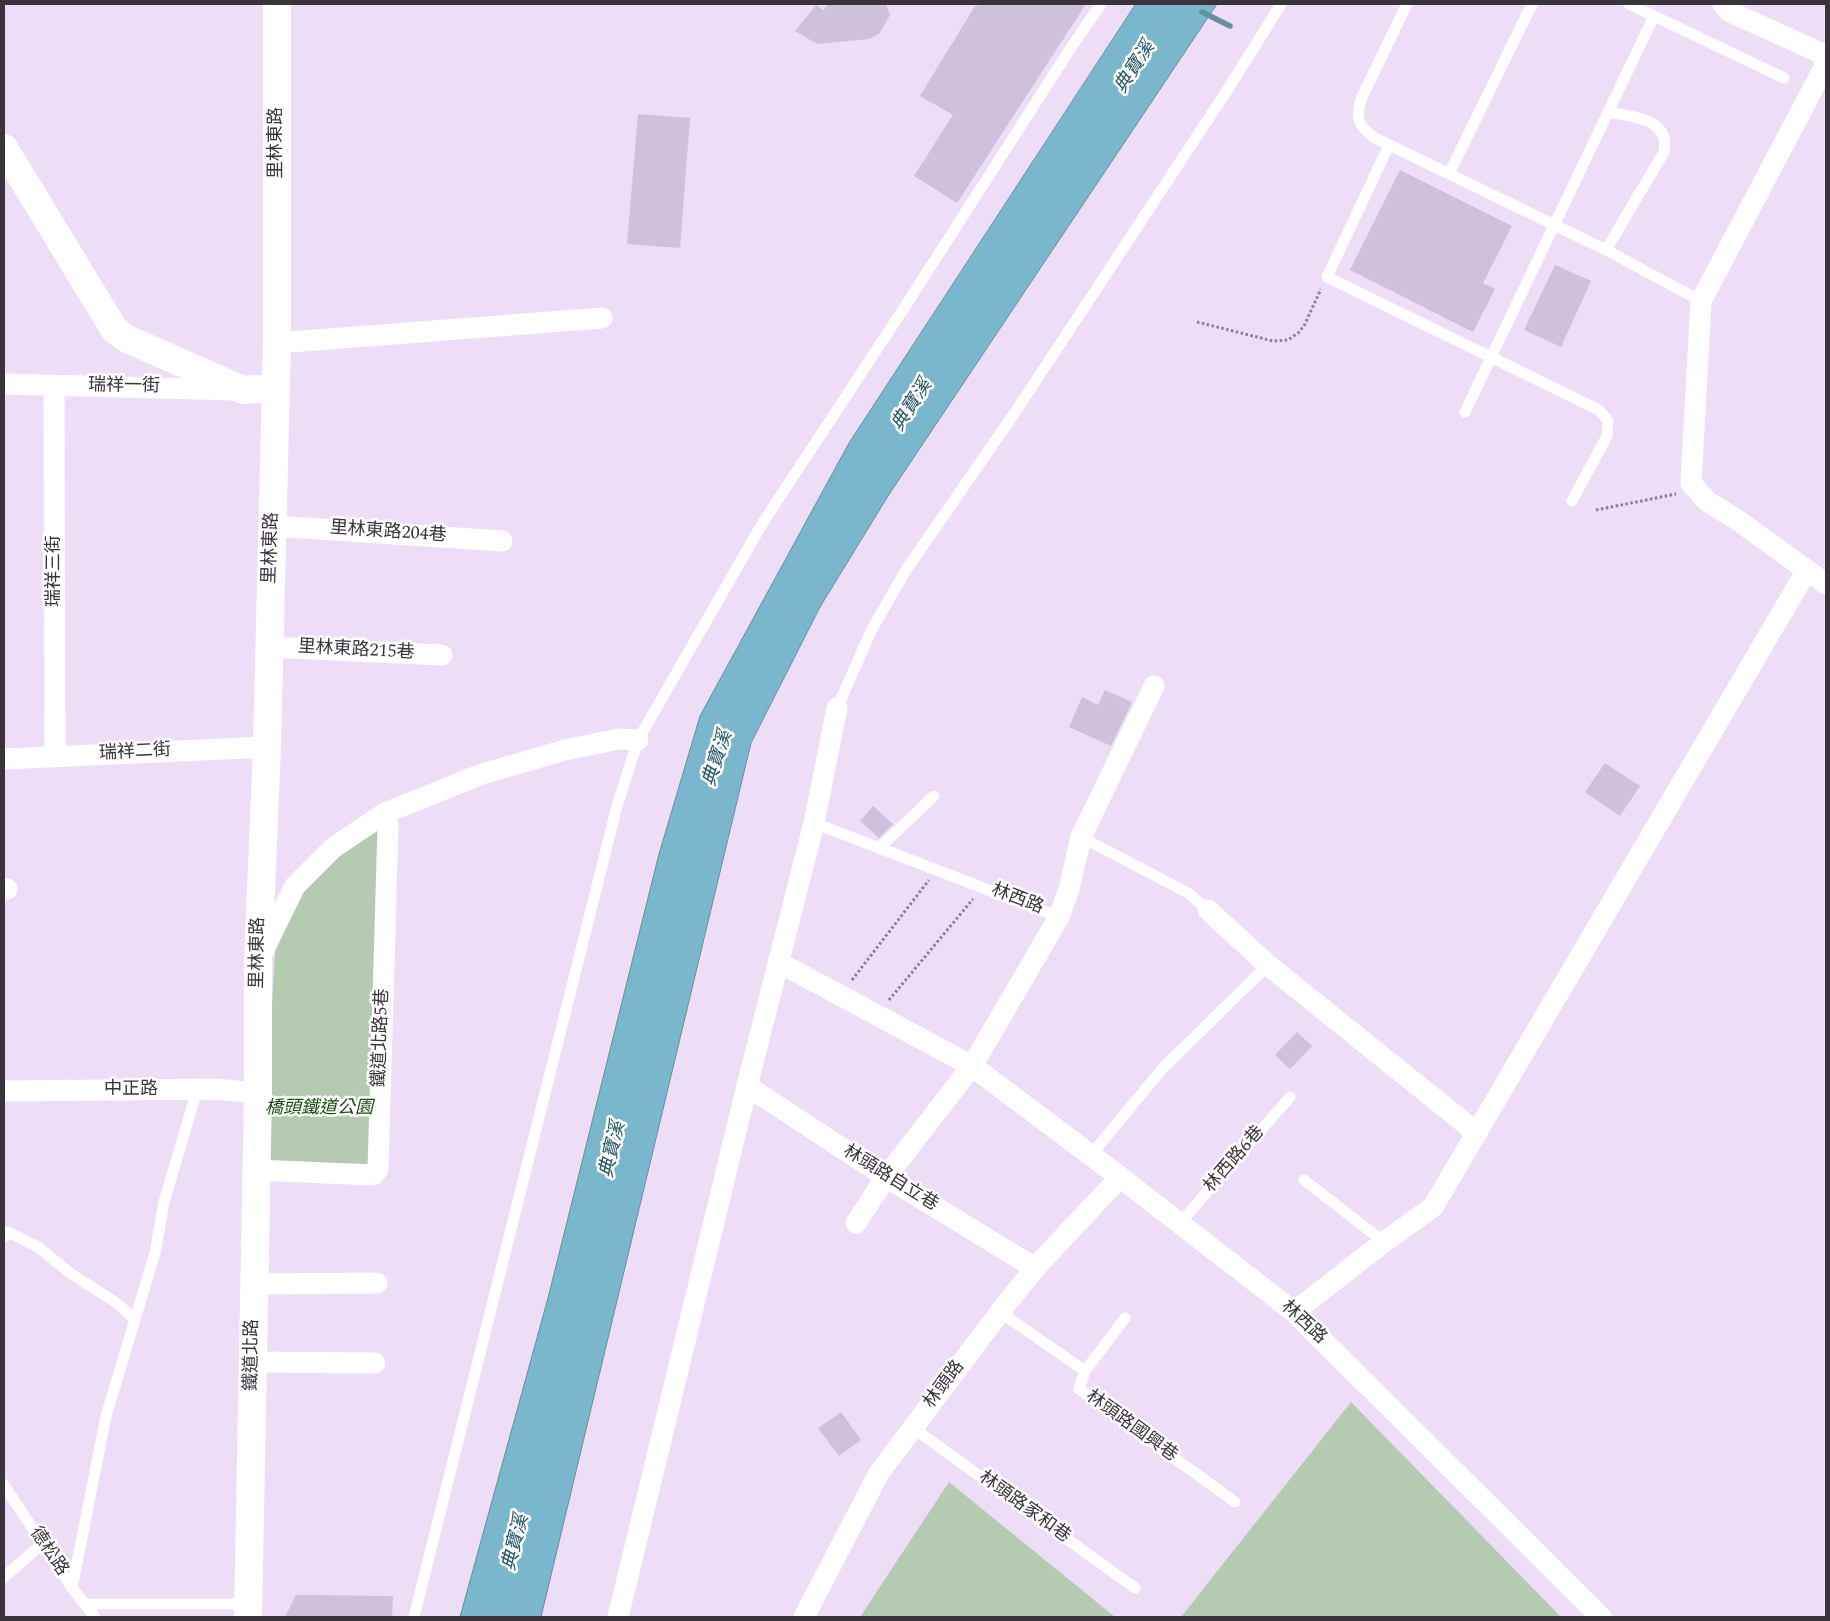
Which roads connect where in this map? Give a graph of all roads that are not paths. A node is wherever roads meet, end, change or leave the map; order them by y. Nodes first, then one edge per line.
1 (277, 4) edge
2 (1101, 4) edge
3 (1281, 4) edge
4 (1408, 4) edge
5 (1532, 4) edge
6 (1630, 4) edge
7 (1723, 4) edge
8 (1654, 16) junction
9 (1784, 78) dead end
10 (1608, 112) junction
11 (1389, 145) junction
12 (4, 148) edge
13 (1448, 174) junction
14 (1554, 225) junction
15 (1606, 250) junction
16 (1701, 301) junction
17 (602, 318) dead end
18 (277, 343) junction
19 (1491, 356) junction
20 (4, 384) edge
21 (54, 386) junction
22 (276, 388) junction
23 (244, 390) junction
24 (1465, 412) dead end
25 (1572, 501) dead end
26 (273, 526) junction
27 (502, 541) dead end
28 (1807, 570) junction
29 (1826, 584) edge
30 (269, 647) junction
31 (442, 655) dead end
32 (1154, 686) dead end
33 (837, 708) joint
34 (638, 740) junction
35 (267, 747) junction
36 (55, 756) junction
37 (4, 759) edge
38 (934, 796) dead end
39 (385, 813) junction
40 (814, 823) junction
41 (1081, 837) junction
42 (879, 848) junction
43 (1208, 910) joint
44 (1059, 917) junction
45 (258, 962) junction
46 (778, 962) junction
47 (1268, 965) junction
48 (972, 1066) junction
49 (747, 1086) junction
50 (197, 1090) junction
51 (4, 1091) edge
52 (258, 1093) junction
53 (1290, 1096) dead end
54 (1477, 1133) junction
55 (1091, 1155) junction
56 (256, 1170) junction
57 (886, 1177) junction
58 (1120, 1177) junction
59 (1304, 1180) dead end
60 (856, 1223) dead end
61 (1180, 1223) junction
62 (4, 1237) edge
63 (1384, 1242) junction
64 (1035, 1268) junction
65 (378, 1282) dead end
66 (254, 1284) junction
67 (1000, 1312) junction
68 (1294, 1312) junction
69 (1126, 1318) dead end
70 (134, 1320) junction
71 (252, 1362) junction
72 (375, 1363) dead end
73 (1085, 1371) junction
74 (913, 1428) junction
75 (4, 1485) edge
76 (7, 1498) edge
77 (1235, 1502) dead end
78 (42, 1544) junction
79 (4, 1577) edge
80 (72, 1588) junction
81 (1135, 1588) dead end
82 (85, 1604) junction
83 (248, 1611) edge
84 (95, 1617) edge
85 (414, 1617) edge
86 (618, 1617) edge
87 (804, 1617) edge
88 (1601, 1617) edge

1 - 18 street, 里林東路
2 - 34 lane
3 - 33 lane
4 - 11 lane
5 - 13 lane
6 - 8 lane
7 - 16 street
8 - 9 lane
8 - 10 lane
10 - 14 lane
10 - 15 lane
11 - 13 lane
11 - 19 lane
12 - 23 street
13 - 14 lane
14 - 15 lane
14 - 19 lane
15 - 16 lane
16 - 28 street
17 - 18 street
18 - 22 street, 里林東路
19 - 24 lane
19 - 25 lane
20 - 21 street, 瑞祥一街
21 - 23 street, 瑞祥一街
21 - 36 street, 瑞祥三街
22 - 23 street
22 - 26 street, 里林東路
26 - 27 street, 里林東路204巷
26 - 30 street, 里林東路
28 - 29 street
28 - 54 street
30 - 31 street, 里林東路215巷
30 - 35 street, 里林東路
32 - 41 street
33 - 40 street
34 - 39 street
34 - 85 lane
35 - 36 street, 瑞祥二街
35 - 45 street, 里林東路
36 - 37 street, 瑞祥二街
38 - 42 lane
39 - 45 street
39 - 56 street, 鐵道北路5巷
40 - 42 lane, 林西路
40 - 46 street
41 - 43 lane
41 - 44 street
42 - 44 lane, 林西路
43 - 47 street
44 - 48 street, 林西路
45 - 52 street, 里林東路
46 - 48 street, 林西路
46 - 49 street
47 - 54 street
47 - 55 lane
48 - 55 street, 林西路
48 - 57 street, 林西路
49 - 57 street, 林頭路自立巷
49 - 86 street
50 - 51 street, 中正路
50 - 52 street, 中正路
50 - 70 lane
52 - 56 street, 鐵道北路
53 - 61 lane, 林西路6巷
54 - 63 street
55 - 58 street, 林西路
56 - 66 street, 鐵道北路
57 - 60 street, 林西路
57 - 64 street, 林頭路自立巷
58 - 61 street, 林西路
58 - 64 street, 林頭路
59 - 63 lane
61 - 68 street, 林西路
62 - 70 lane
63 - 68 street
64 - 67 street, 林頭路
65 - 66 street
66 - 71 street, 鐵道北路
67 - 73 lane, 林頭路國興巷
67 - 74 street, 林頭路
68 - 88 street, 林西路
69 - 73 lane
70 - 80 lane
71 - 72 street
71 - 83 street, 鐵道北路
73 - 77 lane, 林頭路國興巷
74 - 81 lane, 林頭路家和巷
74 - 87 street, 林頭路
75 - 76 lane, 德松路
76 - 78 lane, 德松路
78 - 79 lane
78 - 80 lane, 德松路
80 - 82 lane, 德松路
82 - 83 lane
82 - 84 lane, 德松路

